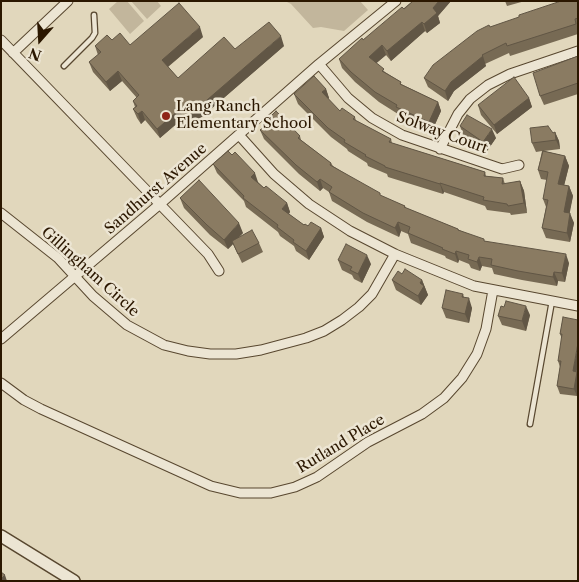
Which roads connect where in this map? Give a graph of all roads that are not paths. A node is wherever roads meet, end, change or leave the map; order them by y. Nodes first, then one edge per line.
1 (68, 1) edge
2 (396, 1) edge
3 (94, 15) dead end
4 (1, 40) edge
5 (578, 51) edge
6 (14, 53) junction
7 (320, 64) junction
8 (64, 66) dead end
9 (239, 135) junction
10 (440, 149) junction
11 (519, 166) dead end
12 (160, 204) junction
13 (1, 213) edge
14 (395, 254) junction
15 (219, 271) dead end
16 (75, 277) junction
17 (493, 290) junction
18 (552, 301) junction
19 (578, 306) edge
20 (1, 339) edge
21 (1, 382) edge
22 (530, 424) dead end
23 (1, 536) edge
24 (74, 581) edge

1 - 6 street
2 - 7 street, Sandhurst Avenue
3 - 8 lane
4 - 6 street
5 - 10 street
6 - 12 street
7 - 9 street, Sandhurst Avenue
7 - 10 street, Solway Court
9 - 12 street, Sandhurst Avenue
9 - 14 street
10 - 11 street, Solway Court
12 - 15 street
12 - 16 street, Sandhurst Avenue
13 - 16 street, Gillingham Circle
14 - 16 street, Gillingham Circle
14 - 17 street
16 - 20 street, Sandhurst Avenue
17 - 18 street
17 - 21 street, Rutland Place
18 - 19 street
18 - 22 lane
23 - 24 street

